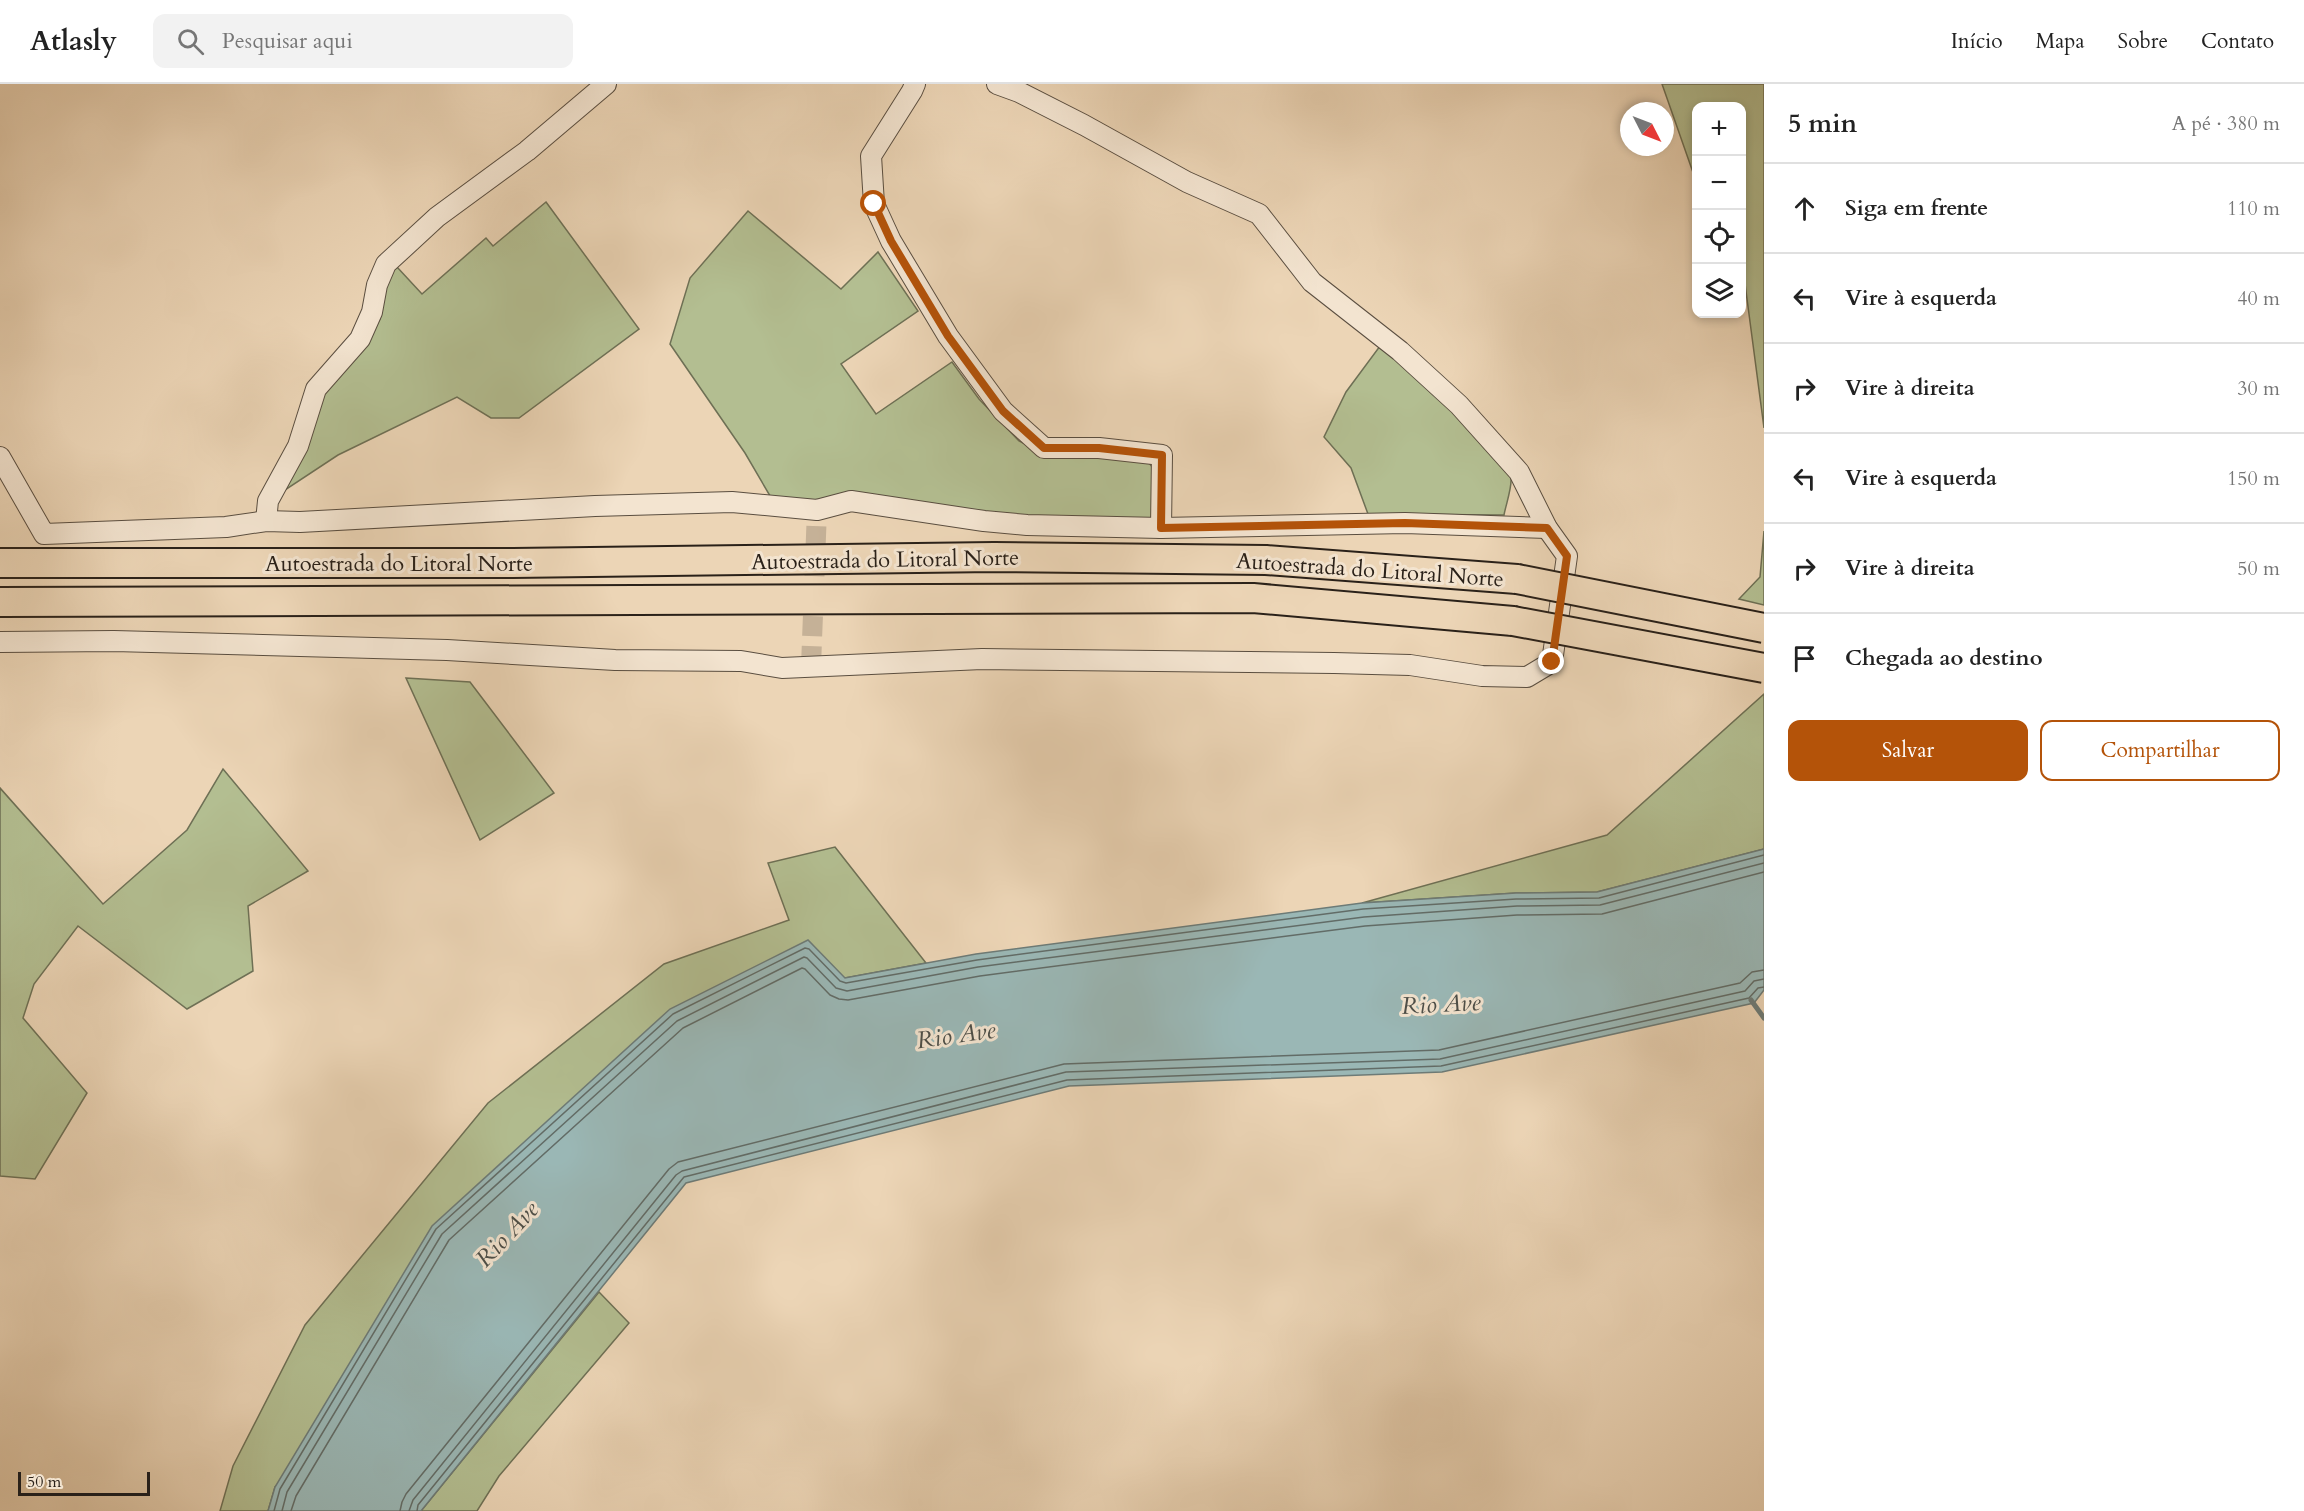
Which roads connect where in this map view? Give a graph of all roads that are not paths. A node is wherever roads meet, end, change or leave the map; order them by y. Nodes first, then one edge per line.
1 (606, 84) edge
2 (915, 84) edge
3 (997, 84) edge
4 (0, 457) edge
5 (266, 521) junction
6 (1161, 528) junction
7 (1547, 528) junction
8 (0, 563) edge
9 (0, 602) edge
10 (1764, 628) edge
11 (0, 642) edge
12 (1764, 668) edge

1 - 5 street
2 - 6 street
3 - 7 street
4 - 5 street
5 - 6 street
6 - 7 street
7 - 11 street
8 - 10 highway, Autoestrada do Litoral Norte, bridge
9 - 12 highway, Autoestrada do Litoral Norte, bridge

